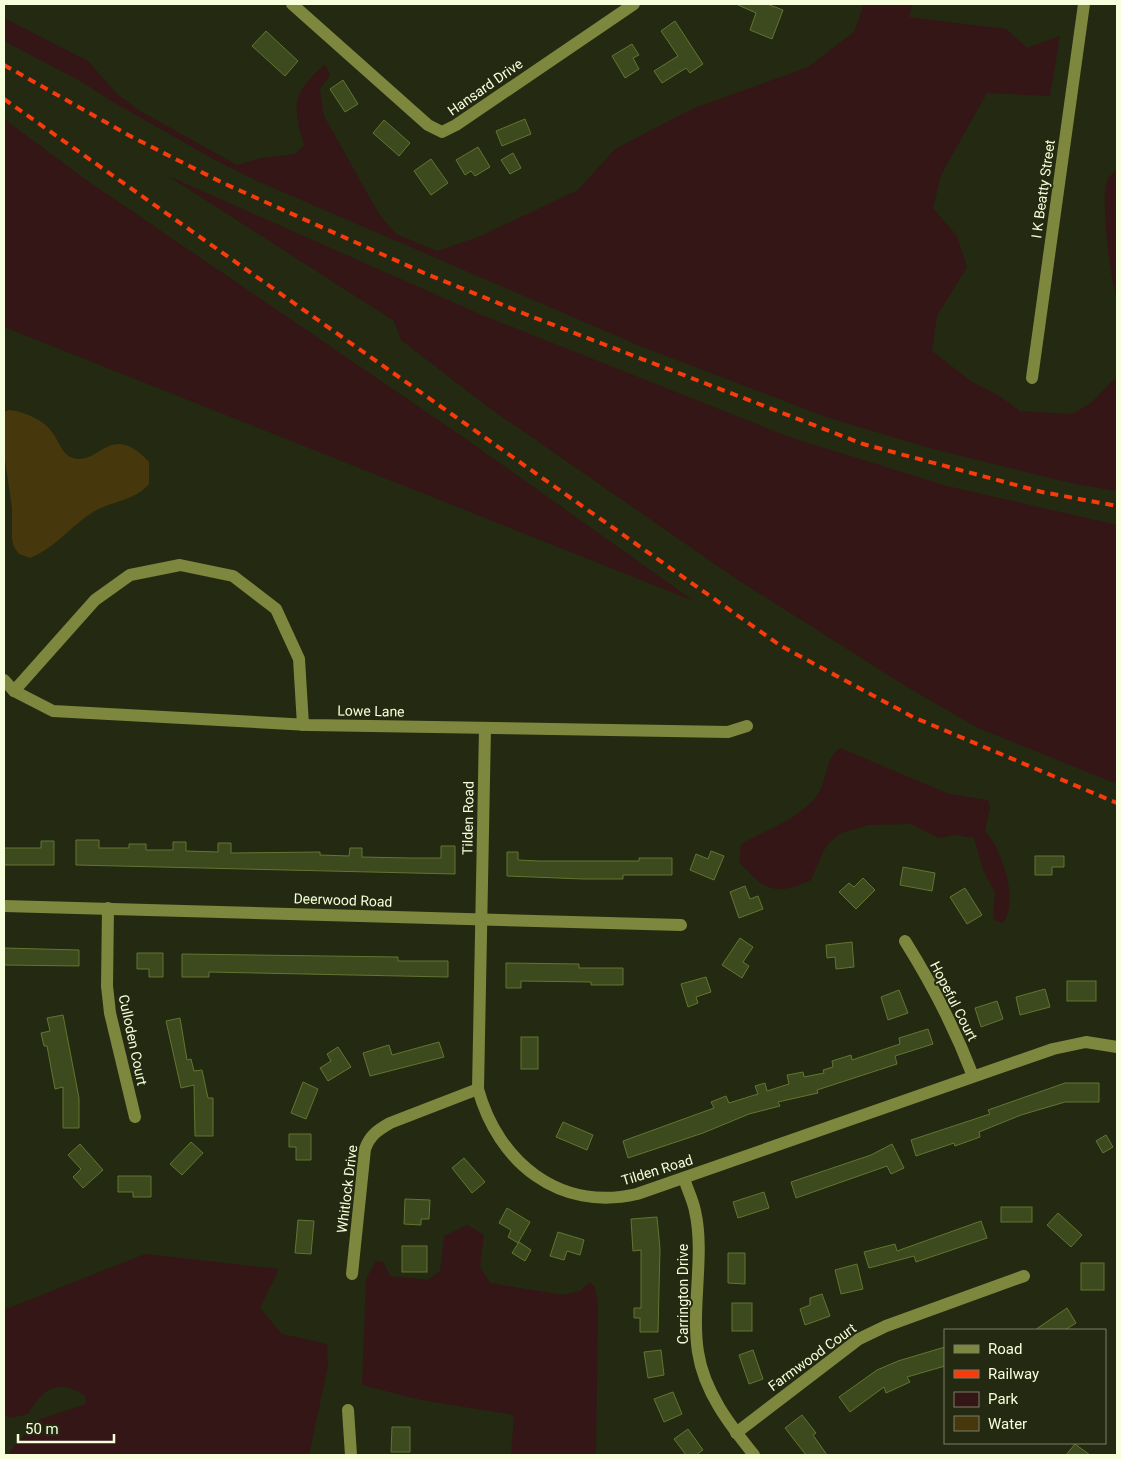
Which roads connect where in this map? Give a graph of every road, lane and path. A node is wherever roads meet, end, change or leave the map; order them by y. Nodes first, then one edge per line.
1 (292, 4) edge
2 (634, 4) edge
3 (1084, 4) edge
4 (1032, 378) dead end
5 (4, 680) edge
6 (14, 691) junction
7 (303, 725) junction
8 (747, 726) dead end
9 (485, 728) junction
10 (4, 906) edge
11 (108, 908) junction
12 (480, 918) junction
13 (681, 925) dead end
14 (905, 941) dead end
15 (1117, 1047) edge
16 (973, 1076) junction
17 (478, 1089) junction
18 (135, 1117) dead end
19 (684, 1178) junction
20 (352, 1274) dead end
21 (1024, 1276) dead end
22 (348, 1410) dead end
23 (736, 1433) junction
24 (351, 1455) edge
25 (754, 1455) edge

1 - 2 street, Hansard Drive
3 - 4 street, I K Beatty Street
5 - 6 street, Lowe Lane
6 - 7 street, Lowe Lane
6 - 7 street
7 - 9 street, Lowe Lane
8 - 9 street, Lowe Lane
9 - 12 street, Tilden Road
10 - 11 street, Deerwood Road
11 - 12 street, Deerwood Road
11 - 18 street, Culloden Court
12 - 13 street, Deerwood Road
12 - 17 street, Tilden Road
14 - 16 street, Hopeful Court
15 - 16 street, Tilden Road
16 - 19 street, Tilden Road
17 - 19 street, Tilden Road
17 - 20 street, Whitlock Drive
19 - 23 street, Carrington Drive
21 - 23 street, Farmwood Court
22 - 24 street
23 - 25 street, Carrington Drive

